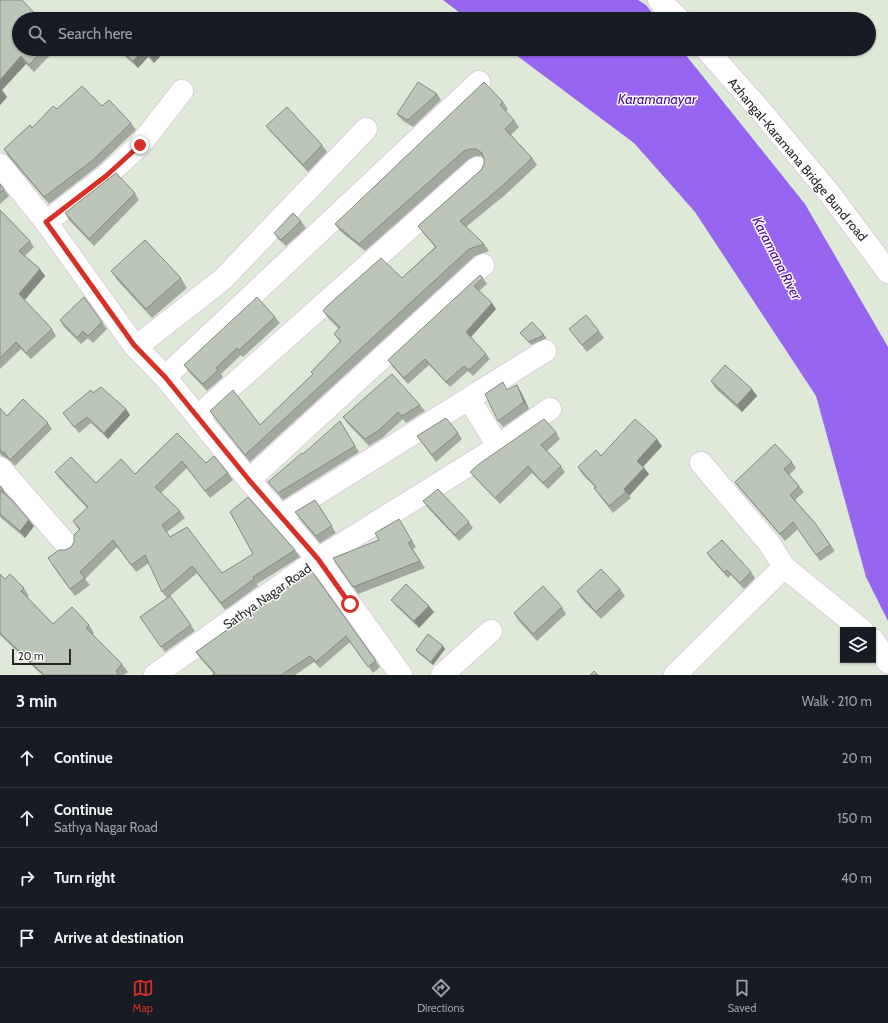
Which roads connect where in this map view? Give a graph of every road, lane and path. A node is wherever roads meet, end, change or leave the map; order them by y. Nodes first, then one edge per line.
1 (659, 0) edge
2 (672, 12) edge
3 (712, 56) edge
4 (479, 82) dead end
5 (182, 91) dead end
6 (366, 129) dead end
7 (0, 165) edge
8 (477, 168) dead end
9 (46, 222) junction
10 (483, 265) dead end
11 (888, 272) edge
12 (136, 348) junction
13 (545, 351) dead end
14 (165, 377) junction
15 (469, 399) junction
16 (550, 409) dead end
17 (198, 416) junction
18 (498, 446) junction
19 (701, 463) dead end
20 (0, 468) edge
21 (249, 480) junction
22 (281, 516) junction
23 (66, 545) dead end
24 (318, 559) junction
25 (784, 567) junction
26 (858, 627) edge
27 (491, 631) dead end
28 (876, 644) edge
29 (888, 662) edge
30 (155, 675) edge
31 (401, 675) edge
32 (442, 675) edge
33 (675, 675) edge

1 - 2 street
3 - 11 street, Azhangal-Karamana Bridge Bund road
4 - 14 street
5 - 9 street
6 - 12 street
7 - 9 street, Sathya Nagar Road
8 - 17 street
9 - 12 street, Sathya Nagar Road
10 - 21 street
12 - 14 street, Sathya Nagar Road
13 - 15 street
14 - 17 street, Sathya Nagar Road
15 - 18 street
15 - 22 street
16 - 18 street
17 - 21 street, Sathya Nagar Road
18 - 24 street
19 - 25 street
20 - 23 street
21 - 22 street, Sathya Nagar Road
22 - 24 street, Sathya Nagar Road
24 - 30 street, Sathya Nagar Road
24 - 31 street
25 - 26 street
25 - 33 street
27 - 32 street
28 - 29 street

